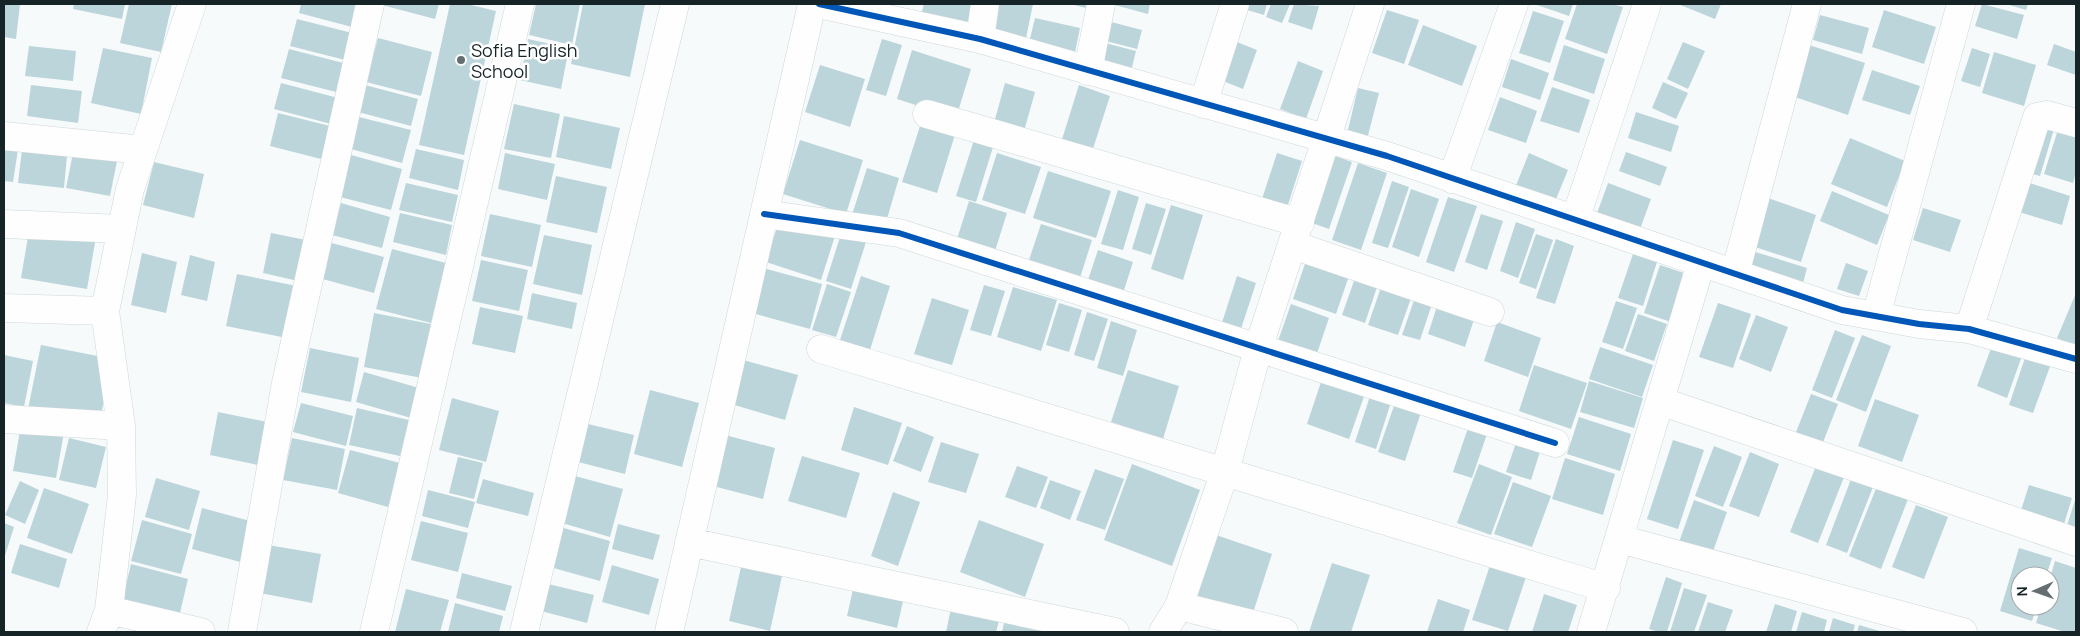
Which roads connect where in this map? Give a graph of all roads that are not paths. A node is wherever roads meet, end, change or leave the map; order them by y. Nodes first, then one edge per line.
1 (192, 4) edge
2 (370, 4) edge
3 (520, 4) edge
4 (675, 4) edge
5 (812, 4) edge
6 (819, 4) edge
7 (985, 4) edge
8 (1101, 4) edge
9 (1235, 4) edge
10 (1370, 4) edge
11 (1514, 4) edge
12 (1647, 4) edge
13 (1807, 4) edge
14 (1961, 4) edge
15 (980, 39) junction
16 (1088, 71) junction
17 (1203, 104) junction
18 (927, 114) dead end
19 (2076, 123) edge
20 (4, 136) edge
21 (1328, 139) junction
22 (143, 150) junction
23 (1452, 179) junction
24 (764, 214) junction
25 (1575, 220) junction
26 (4, 224) edge
27 (122, 229) junction
28 (1297, 234) junction
29 (1701, 264) junction
30 (1735, 274) junction
31 (4, 308) edge
32 (104, 312) junction
33 (1490, 312) dead end
34 (1876, 316) junction
35 (1969, 329) junction
36 (821, 349) dead end
37 (1258, 349) junction
38 (2076, 360) edge
39 (1660, 401) junction
40 (4, 419) edge
41 (121, 426) junction
42 (1555, 443) dead end
43 (1225, 471) junction
44 (1620, 539) junction
45 (689, 542) junction
46 (2076, 542) edge
47 (1606, 588) junction
48 (1180, 606) junction
49 (105, 621) edge
50 (201, 632) edge
51 (242, 632) edge
52 (374, 632) edge
53 (524, 632) edge
54 (669, 632) edge
55 (1115, 632) edge
56 (1163, 632) edge
57 (1284, 632) edge
58 (1591, 632) edge
59 (1963, 632) edge

1 - 22 street
2 - 51 street
3 - 52 street
4 - 53 street
5 - 24 street
6 - 15 street
7 - 15 street
8 - 16 street
9 - 17 street
10 - 21 street
11 - 23 street
12 - 25 street
13 - 30 street
14 - 34 street
15 - 16 street
16 - 17 street
17 - 21 street
18 - 28 street
19 - 35 street
20 - 22 street
21 - 23 street
21 - 28 street
22 - 27 street
23 - 25 street
24 - 37 street
24 - 45 street
25 - 29 street
26 - 27 street
27 - 32 street
28 - 33 street
28 - 37 street
29 - 30 street
29 - 39 street
30 - 34 street
31 - 32 street
32 - 41 street
34 - 35 street
35 - 38 street
36 - 43 street
37 - 42 street
37 - 43 street
39 - 44 street
39 - 46 street
40 - 41 street
41 - 49 street
43 - 47 street
43 - 48 street
44 - 47 street
44 - 59 street
45 - 54 street
45 - 55 street
47 - 58 street
48 - 56 street
48 - 57 street
49 - 50 street

